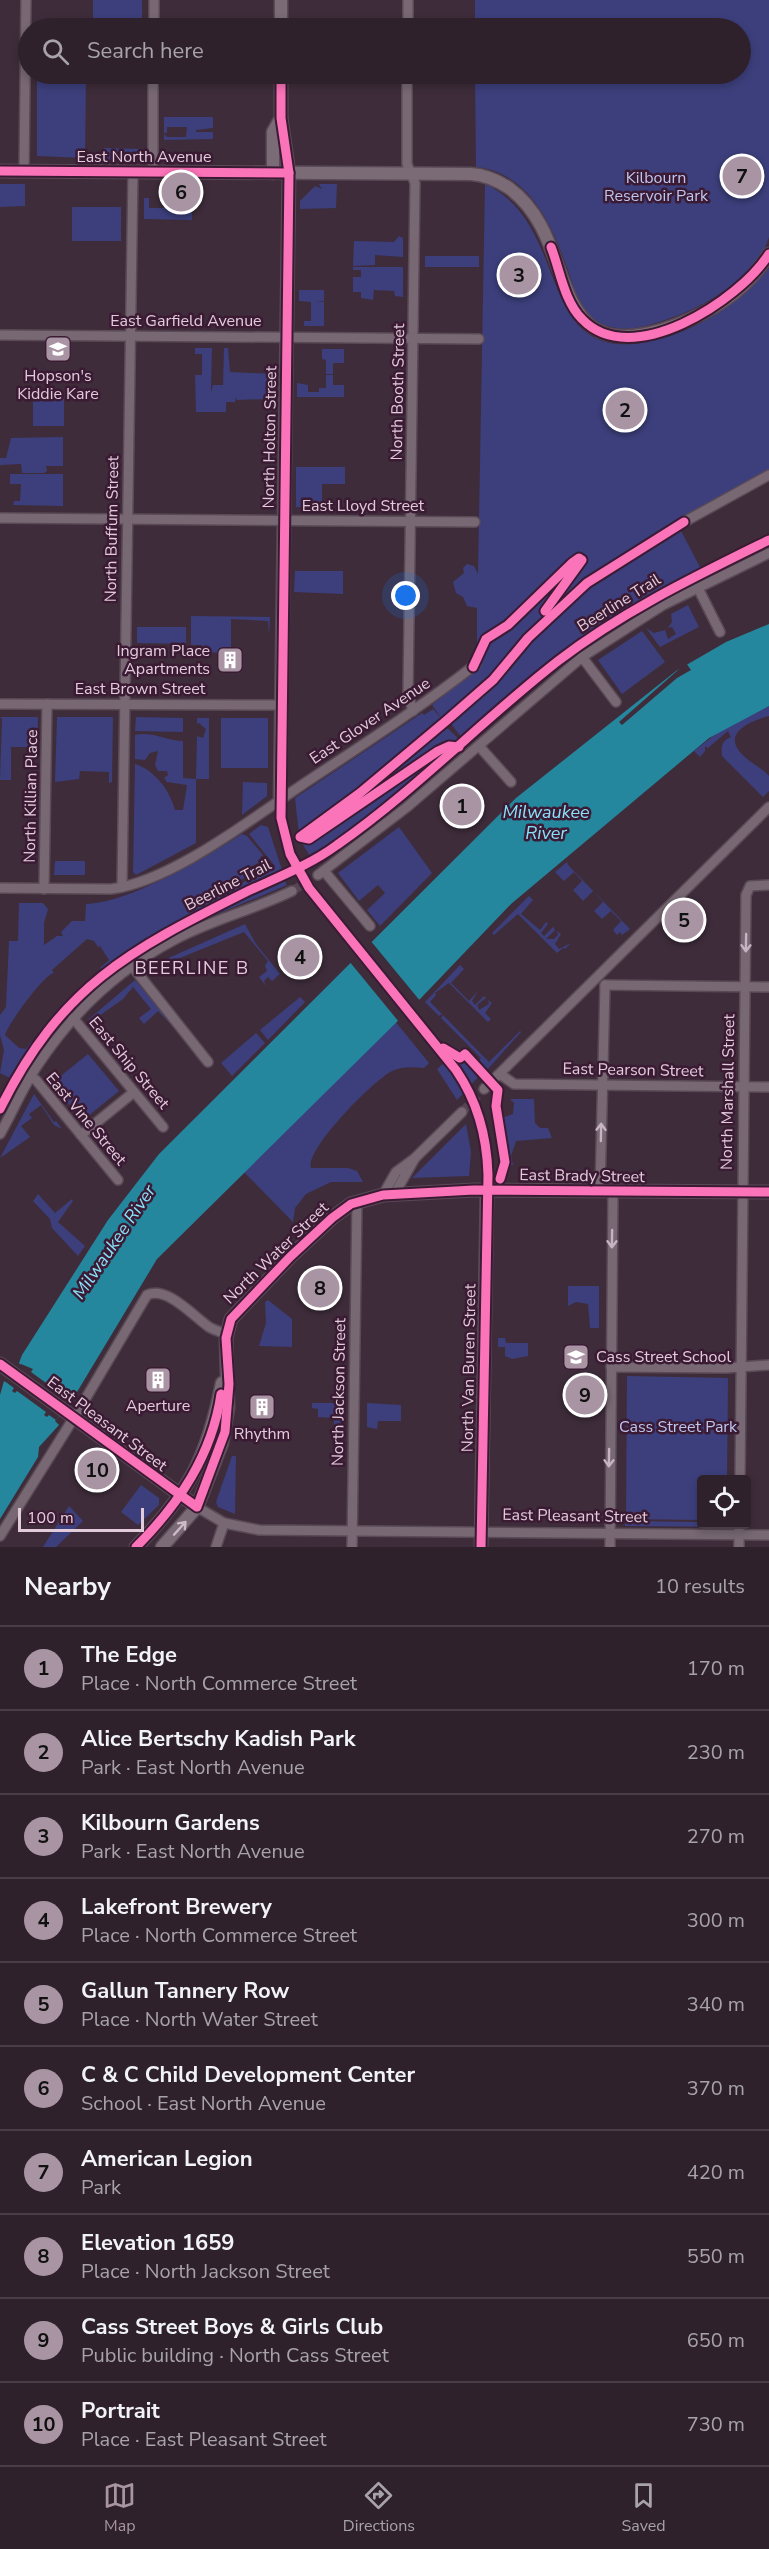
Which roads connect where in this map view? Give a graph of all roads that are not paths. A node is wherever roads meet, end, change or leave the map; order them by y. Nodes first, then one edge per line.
1 (26, 0) edge
2 (154, 0) edge
3 (281, 0) edge
4 (408, 0) edge
5 (26, 18) edge
6 (154, 18) edge
7 (281, 18) edge
8 (408, 18) edge
9 (25, 84) edge
10 (153, 84) edge
11 (281, 84) edge
12 (408, 84) edge
13 (281, 118) junction
14 (0, 171) edge
15 (24, 171) junction
16 (133, 172) junction
17 (153, 172) junction
18 (273, 173) junction
19 (289, 173) junction
20 (411, 174) junction
21 (769, 254) edge
22 (0, 335) edge
23 (130, 336) junction
24 (286, 337) junction
25 (414, 338) junction
26 (479, 339) dead end
27 (769, 475) edge
28 (0, 518) edge
29 (128, 519) junction
30 (283, 520) junction
31 (411, 521) junction
32 (475, 522) dead end
33 (684, 522) dead end
34 (766, 555) edge
35 (698, 588) junction
36 (720, 632) dead end
37 (582, 657) junction
38 (477, 664) dead end
39 (616, 702) dead end
40 (0, 704) edge
41 (47, 704) junction
42 (125, 705) junction
43 (281, 705) junction
44 (413, 711) junction
45 (478, 746) junction
46 (511, 782) dead end
47 (280, 801) junction
48 (769, 807) edge
49 (769, 885) edge
50 (122, 887) junction
51 (0, 888) edge
52 (44, 889) junction
53 (292, 891) tunnel mouth
54 (370, 926) dead end
55 (132, 966) junction
56 (598, 976) junction
57 (605, 985) junction
58 (745, 987) junction
59 (769, 987) edge
60 (73, 1018) junction
61 (208, 1062) dead end
62 (500, 1074) junction
63 (30, 1077) junction
64 (602, 1085) junction
65 (743, 1086) junction
66 (769, 1087) edge
67 (484, 1089) tunnel mouth
68 (134, 1092) junction
69 (462, 1112) tunnel mouth
70 (163, 1127) dead end
71 (0, 1134) edge
72 (81, 1135) junction
73 (118, 1180) dead end
74 (487, 1190) junction
75 (607, 1191) junction
76 (744, 1192) junction
77 (769, 1192) edge
78 (389, 1194) junction
79 (357, 1202) junction
80 (226, 1334) junction
81 (0, 1364) edge
82 (769, 1365) edge
83 (742, 1366) junction
84 (611, 1367) junction
85 (226, 1374) junction
86 (69, 1415) junction
87 (740, 1475) edge
88 (180, 1496) junction
89 (197, 1507) junction
90 (224, 1523) junction
91 (739, 1529) edge
92 (352, 1531) junction
93 (481, 1532) junction
94 (609, 1533) junction
95 (769, 1534) edge
96 (0, 1536) edge
97 (136, 1547) edge
98 (162, 1547) edge
99 (216, 1547) edge
100 (352, 1547) edge
101 (481, 1547) edge
102 (610, 1547) edge
103 (739, 1547) edge

1 - 5 street
2 - 6 street
3 - 7 main road
4 - 8 street
9 - 15 street
10 - 17 street
11 - 13 main road, North Holton Street
12 - 20 street, North Booth Street
13 - 18 main road
13 - 19 main road, North Holton Street
14 - 15 main road, East North Avenue
15 - 16 main road, East North Avenue
16 - 17 main road, East North Avenue
16 - 23 street, North Buffum Street
17 - 18 main road, East North Avenue
18 - 19 main road, East North Avenue
19 - 20 main road, East North Avenue
19 - 24 main road, North Holton Street
20 - 21 main road, East North Avenue
20 - 25 street, North Booth Street
22 - 23 street, East Garfield Avenue
23 - 24 street, East Garfield Avenue
23 - 29 street, North Buffum Street
24 - 25 street, East Garfield Avenue
24 - 30 main road, North Holton Street
25 - 26 street, East Garfield Avenue
25 - 31 street, North Booth Street
27 - 33 street
28 - 29 street, East Lloyd Street
29 - 30 street, East Lloyd Street
29 - 42 street, North Buffum Street
30 - 31 street, East Lloyd Street
30 - 43 main road, North Holton Street
31 - 32 street, East Lloyd Street
31 - 44 street, North Booth Street
34 - 35 street
35 - 36 street
35 - 37 street
37 - 39 street
37 - 45 street
38 - 44 street, East Glover Avenue
40 - 41 street, East Brown Street
41 - 42 street, East Brown Street
41 - 52 street, North Killian Place
42 - 43 street, East Brown Street
42 - 50 street, North Buffum Street
43 - 47 main road, North Holton Street
44 - 47 street, East Glover Avenue
45 - 46 street
45 - 54 street
47 - 50 street, East Glover Avenue
48 - 56 street
49 -> 58 street, North Marshall Street
50 - 52 street, East Glover Avenue
51 - 52 street, East Glover Avenue
53 - 55 street
55 - 60 street
55 - 61 street
56 - 57 street
56 - 62 street
57 - 58 street
57 - 64 street
58 - 59 street
58 - 65 street, North Marshall Street
60 - 63 street
60 - 68 street, East Ship Street
62 - 64 street, East Pearson Street
62 - 67 street
63 - 71 street
63 - 72 street, East Vine Street
64 - 65 street, East Pearson Street
75 -> 64 street
65 - 66 street, East Pearson Street
65 - 76 street, North Marshall Street
68 - 70 street, East Ship Street
68 - 72 street
69 - 78 street
72 - 73 street, East Vine Street
74 - 75 main road, East Brady Street
74 - 78 main road, East Brady Street
74 - 93 main road, North Van Buren Street
75 - 76 main road, East Brady Street
75 -> 84 street
76 - 77 main road, East Brady Street
76 - 83 street, North Marshall Street
78 - 79 main road, North Water Street
79 - 80 main road, North Water Street
79 - 92 street, North Jackson Street
80 - 85 main road, North Water Street
80 - 86 street
81 - 86 main road, East Pleasant Street
82 - 83 street
83 - 84 street
83 - 87 street, North Marshall Street
84 -> 94 street
85 - 88 main road, North Water Street
85 - 89 main road, North Water Street
86 - 88 main road, East Pleasant Street
86 - 96 street
88 - 89 main road, East Pleasant Street
88 - 97 main road, North Water Street
89 - 90 street, East Pleasant Street
98 -> 89 main road, North Water Street
90 - 92 street, East Pleasant Street
90 - 99 street
91 - 94 street, East Pleasant Street
91 - 95 street, East Pleasant Street
91 - 103 street
92 - 93 street, East Pleasant Street
92 - 100 street, North Jackson Street
93 - 94 street, East Pleasant Street
93 - 101 main road, North Van Buren Street
94 - 102 street

